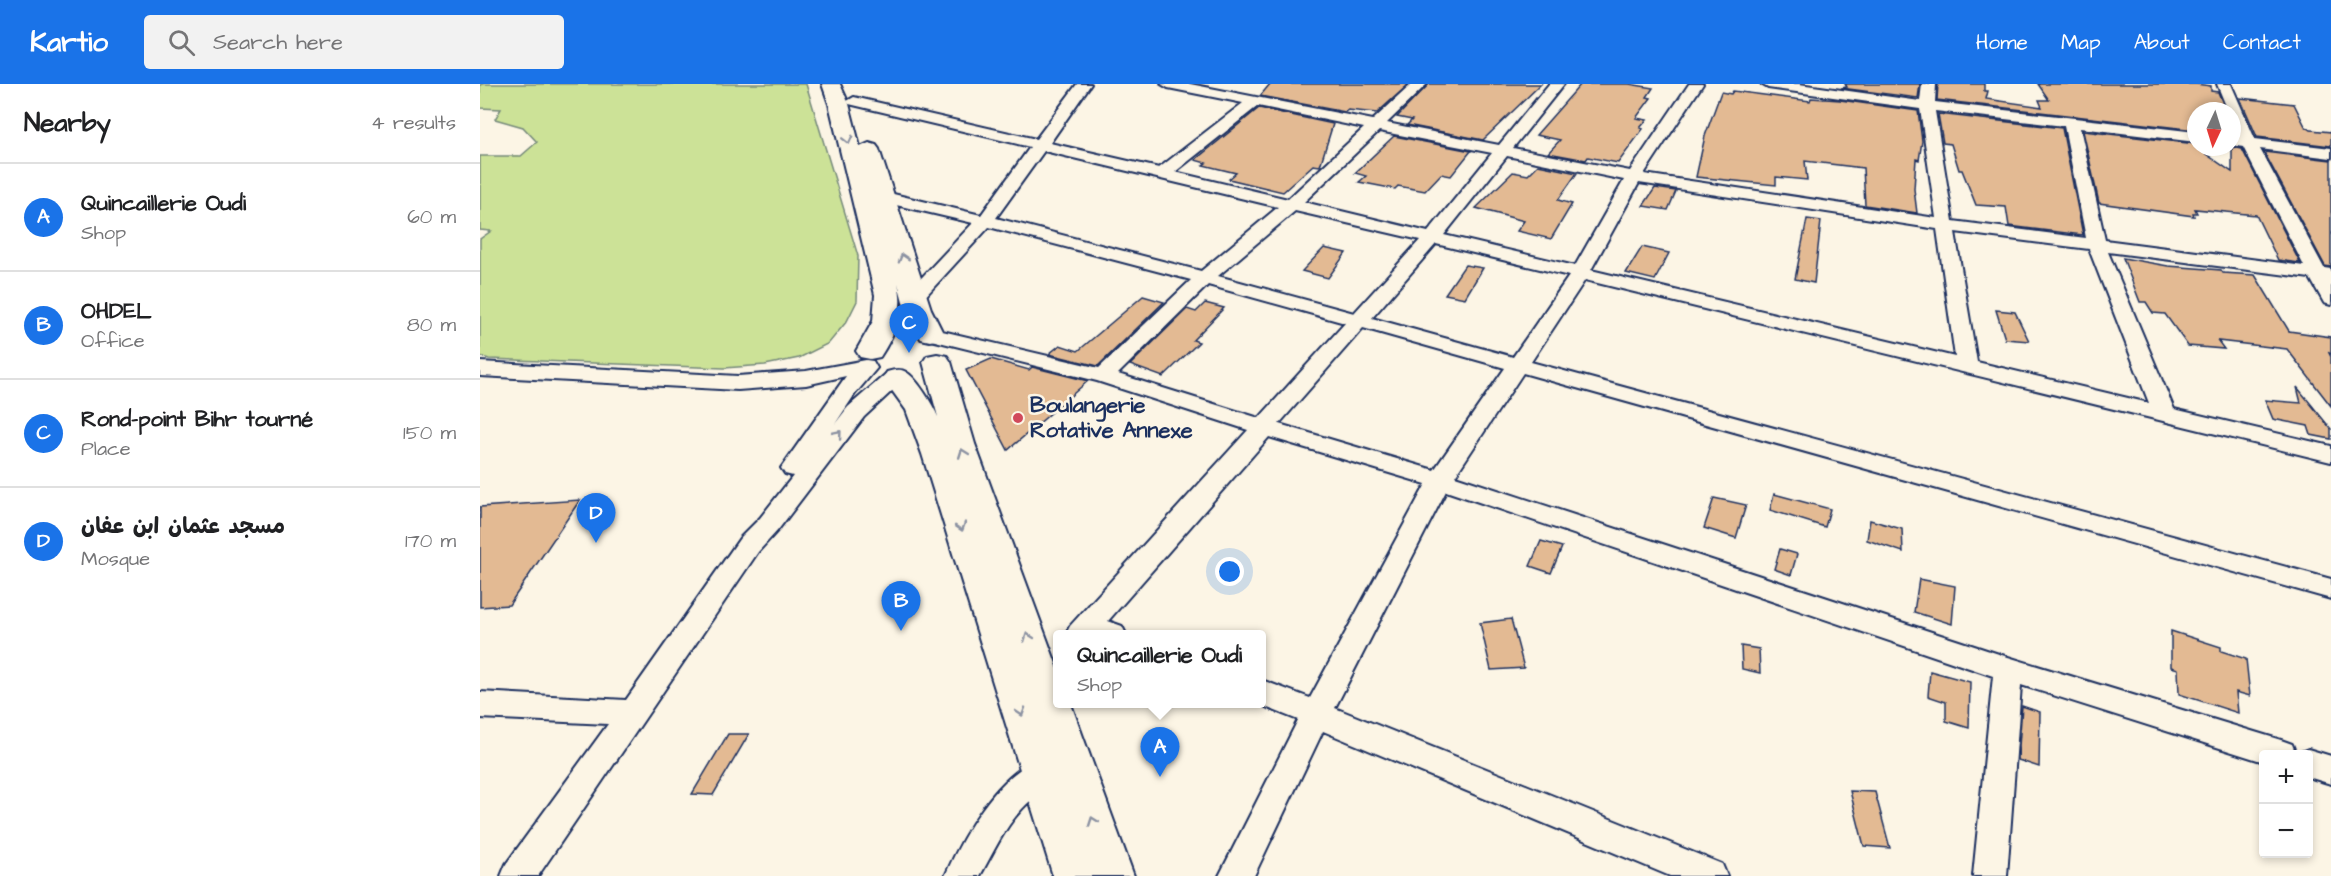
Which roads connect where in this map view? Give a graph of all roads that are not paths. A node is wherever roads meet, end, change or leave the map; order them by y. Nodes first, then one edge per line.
1 (831, 84) edge
2 (1084, 84) edge
3 (1168, 84) edge
4 (1420, 84) edge
5 (1557, 84) edge
6 (1696, 84) edge
7 (1768, 84) edge
8 (1929, 84) edge
9 (2224, 84) edge
10 (852, 93) edge
11 (1254, 102) junction
12 (2229, 102) edge
13 (1927, 106) junction
14 (2071, 122) junction
15 (1374, 125) junction
16 (2187, 136) edge
17 (2241, 142) edge
18 (2241, 144) edge
19 (1041, 145) junction
20 (1502, 150) junction
21 (2331, 153) edge
22 (1162, 174) junction
23 (1634, 177) junction
24 (885, 197) junction
25 (1291, 204) junction
26 (986, 220) junction
27 (1944, 225) junction
28 (1432, 238) junction
29 (2097, 246) junction
30 (1580, 273) junction
31 (2325, 274) edge
32 (1203, 279) junction
33 (915, 296) junction
34 (2331, 299) edge
35 (1361, 320) junction
36 (935, 344) junction
37 (1517, 365) junction
38 (1967, 366) junction
39 (879, 368) junction
40 (490, 369) edge
41 (1103, 376) junction
42 (480, 386) edge
43 (2165, 414) junction
44 (1262, 427) junction
45 (2331, 454) edge
46 (1440, 480) junction
47 (2331, 589) edge
48 (1096, 630) edge
49 (1050, 665) edge
50 (2008, 669) junction
51 (1266, 694) edge
52 (480, 705) edge
53 (1063, 708) edge
54 (634, 713) junction
55 (1317, 713) junction
56 (2268, 750) edge
57 (2313, 765) edge
58 (2331, 770) edge
59 (1041, 772) junction
60 (518, 876) edge
61 (962, 876) edge
62 (1075, 876) edge
63 (1112, 876) edge
64 (1236, 876) edge
65 (1710, 876) edge
66 (1990, 876) edge

1 -> 39 main road
2 - 19 street
3 - 11 street
4 - 15 street
5 - 20 street
6 - 23 street
7 - 13 street
8 - 13 street
9 - 12 street
10 - 19 street
10 - 24 main road
11 - 15 street
11 - 22 street
13 - 14 street
13 - 27 street
14 - 16 street
14 - 29 street
15 - 20 street
15 - 25 street
17 - 21 street
18 - 31 street
19 - 22 street
19 - 26 street
20 - 23 street
20 - 28 street
22 - 25 street
23 - 27 street
23 - 30 street
24 - 26 street
33 -> 24 main road
25 - 28 street
25 - 32 street
26 - 32 street
26 - 33 street
27 - 29 street
27 - 38 street
28 - 30 street
28 - 35 street
29 - 31 street
29 - 43 street
30 - 37 street
30 - 38 street
31 - 34 street
32 - 35 street
32 - 41 street
33 - 36 main road
35 - 37 street
35 - 44 street
36 - 39 main road
36 - 39 main road
36 - 41 street
49 -> 36 main road
37 - 46 street
37 - 47 street
38 - 43 street
39 - 40 street
39 - 54 street
39 -> 59 main road
40 - 42 street
41 - 44 street
43 - 45 street
44 - 46 street
44 - 48 street
46 - 50 street
46 - 55 street
50 - 56 street
50 - 66 street
51 - 55 street
52 - 54 street
63 -> 53 main road
54 - 60 street
55 - 64 street
55 - 65 street
57 - 58 street
59 - 61 street
59 - 62 main road

